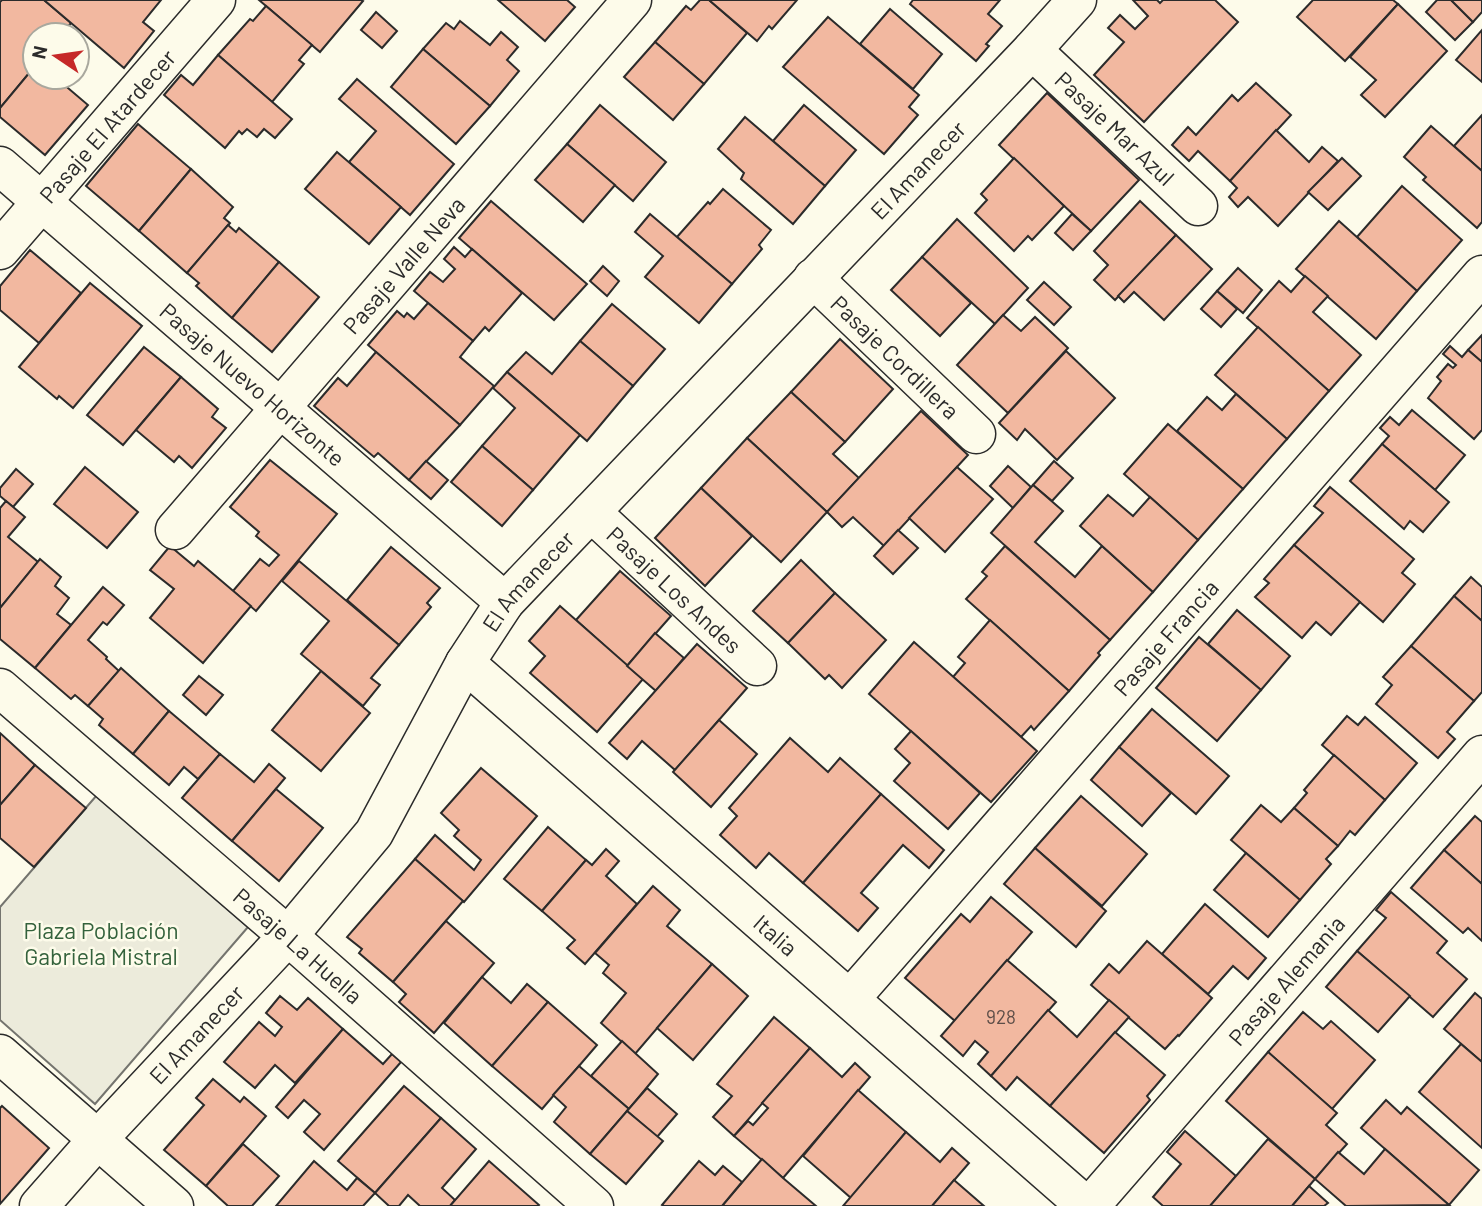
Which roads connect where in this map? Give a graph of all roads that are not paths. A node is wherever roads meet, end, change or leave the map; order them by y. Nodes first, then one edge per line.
1 (216, 0) edge
2 (632, 0) edge
3 (1077, 0) edge
4 (1032, 50) junction
5 (0, 166) edge
6 (41, 202) junction
7 (1198, 206) dead end
8 (0, 250) edge
9 (1482, 275) edge
10 (813, 278) junction
11 (280, 408) junction
12 (976, 434) dead end
13 (591, 512) junction
14 (175, 530) dead end
15 (505, 602) junction
16 (465, 663) junction
17 (757, 666) dead end
18 (0, 688) edge
19 (1482, 755) edge
20 (288, 936) junction
21 (850, 999) junction
22 (0, 1054) edge
23 (97, 1139) junction
24 (39, 1206) edge
25 (174, 1206) edge
26 (594, 1206) edge
27 (1088, 1206) edge

1 - 6 street, Pasaje El Atardecer
2 - 11 street, Pasaje Valle Neva
3 - 4 street, El Amanecer
4 - 7 street, Pasaje Mar Azul
4 - 10 street, El Amanecer
5 - 6 street, Pasaje Nuevo Horizonte
6 - 8 street, Pasaje El Atardecer
6 - 11 street, Pasaje Nuevo Horizonte
9 - 21 street, Pasaje Francia
10 - 12 street, Pasaje Cordillera
10 - 13 street, El Amanecer
11 - 14 street, Pasaje Valle Neva
11 - 15 street, Pasaje Nuevo Horizonte
13 - 15 street, El Amanecer
13 - 17 street, Pasaje Los Andes
15 - 16 street, El Amanecer
16 - 20 street, El Amanecer
16 - 21 street, Italia
18 - 20 street, Pasaje La Huella
19 - 27 street, Pasaje Alemania
20 - 23 street, El Amanecer
20 - 26 street, Pasaje La Huella
21 - 27 street, Italia
22 - 23 street
23 - 24 street, El Amanecer
23 - 25 street

